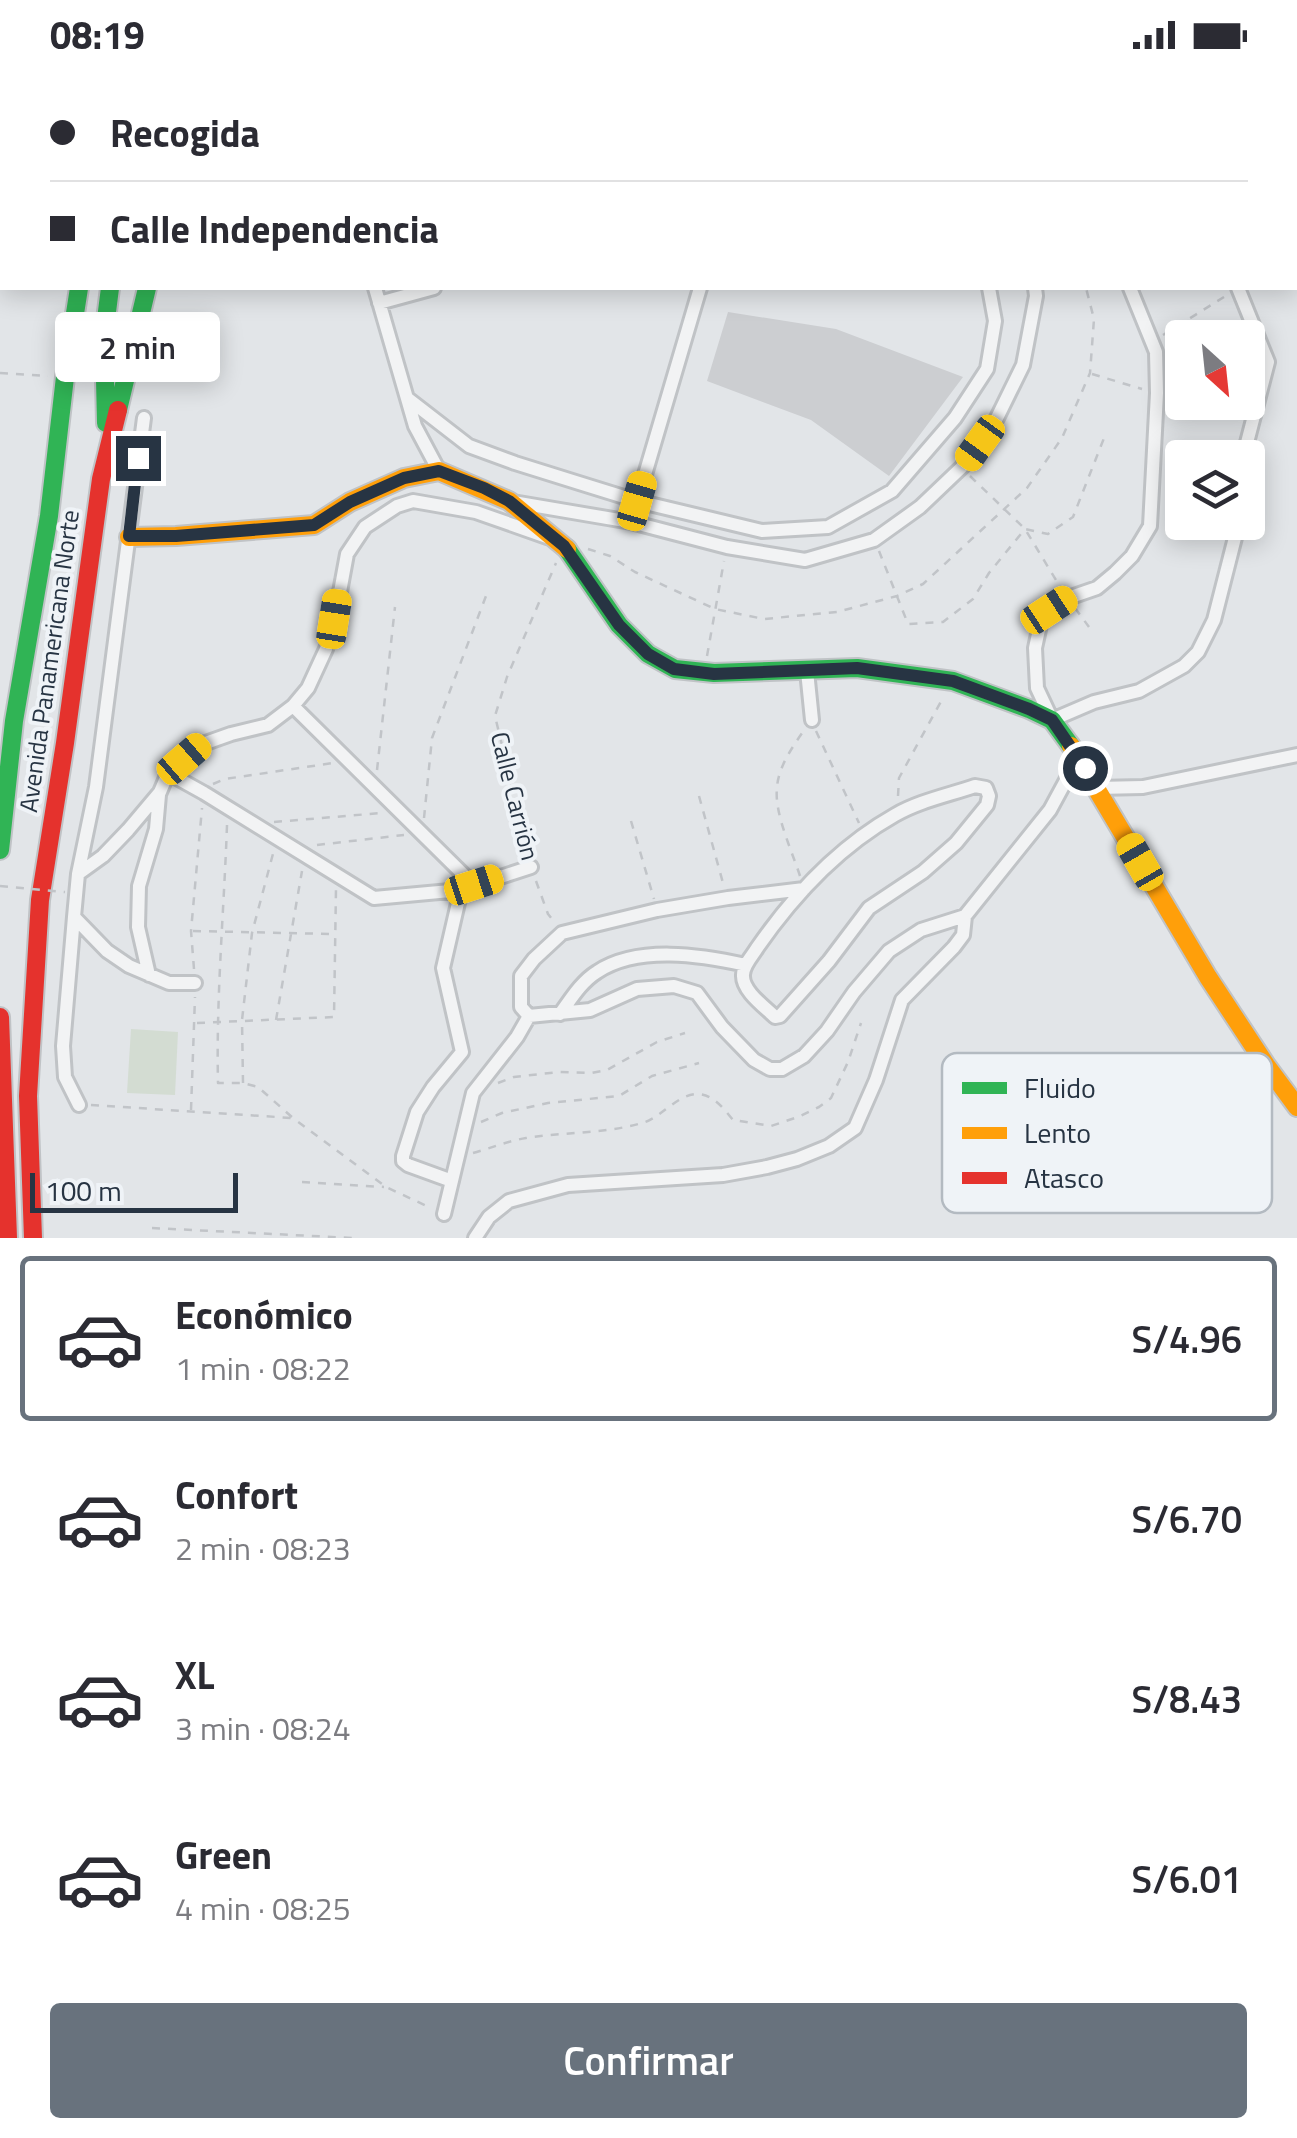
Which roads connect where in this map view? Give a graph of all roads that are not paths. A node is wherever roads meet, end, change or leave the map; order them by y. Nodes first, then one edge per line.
1 (79, 290) edge
2 (110, 290) edge
3 (147, 290) edge
4 (376, 290) edge
5 (427, 290) edge
6 (699, 290) edge
7 (989, 290) edge
8 (1035, 290) edge
9 (1131, 290) edge
10 (1239, 290) edge
11 (379, 303) junction
12 (406, 398) junction
13 (144, 418) dead end
14 (1248, 440) edge
15 (107, 452) junction
16 (439, 471) junction
17 (509, 501) junction
18 (637, 501) junction
19 (631, 522) junction
20 (129, 536) junction
21 (1234, 540) edge
22 (564, 546) junction
23 (808, 671) junction
24 (294, 706) junction
25 (812, 720) road end
26 (1052, 720) junction
27 (1073, 749) junction
28 (1297, 755) edge
29 (168, 774) junction
30 (1098, 788) junction
31 (160, 792) junction
32 (0, 850) edge
33 (531, 867) road end
34 (78, 874) junction
35 (467, 887) junction
36 (804, 890) junction
37 (965, 916) junction
38 (74, 917) junction
39 (746, 965) junction
40 (149, 974) junction
41 (195, 983) road end
42 (560, 1014) junction
43 (529, 1016) junction
44 (0, 1017) edge
45 (1257, 1053) edge
46 (1272, 1076) edge
47 (79, 1105) road end
48 (1297, 1107) edge
49 (452, 1181) junction
50 (444, 1214) road end
51 (8, 1238) edge
52 (33, 1238) edge
53 (474, 1238) edge

1 - 32 main road, Avenida Panamericana Norte
2 - 15 main road, Avenida Panamericana Norte
3 - 15 main road, Avenida Panamericana Norte
4 - 11 street
5 - 11 street
6 - 18 street
7 - 18 street
8 - 19 street
9 - 26 street
10 - 14 street
11 - 12 street
12 - 16 street
12 - 18 street
13 - 20 street
15 - 52 main road, Avenida Panamericana Norte
16 - 17 main road
16 - 20 main road
17 - 19 street
17 - 22 main road
18 - 19 street
20 - 34 street
21 - 26 street
22 - 23 main road
22 - 24 street
23 - 25 street
23 - 26 main road
24 - 29 street
24 - 35 street
26 - 27 main road
27 - 30 main road
27 - 37 street
28 - 30 street
29 - 31 street
29 - 35 street
30 - 45 main road
31 - 34 street
31 - 40 street
33 - 35 street
34 - 38 street
35 - 49 street
36 - 39 street
36 - 39 street
36 - 43 street
37 - 42 street
37 - 53 street
38 - 40 street
38 - 47 street
39 - 42 street
40 - 41 street
42 - 43 street
43 - 49 street
44 - 51 main road
46 - 48 main road
49 - 50 street

